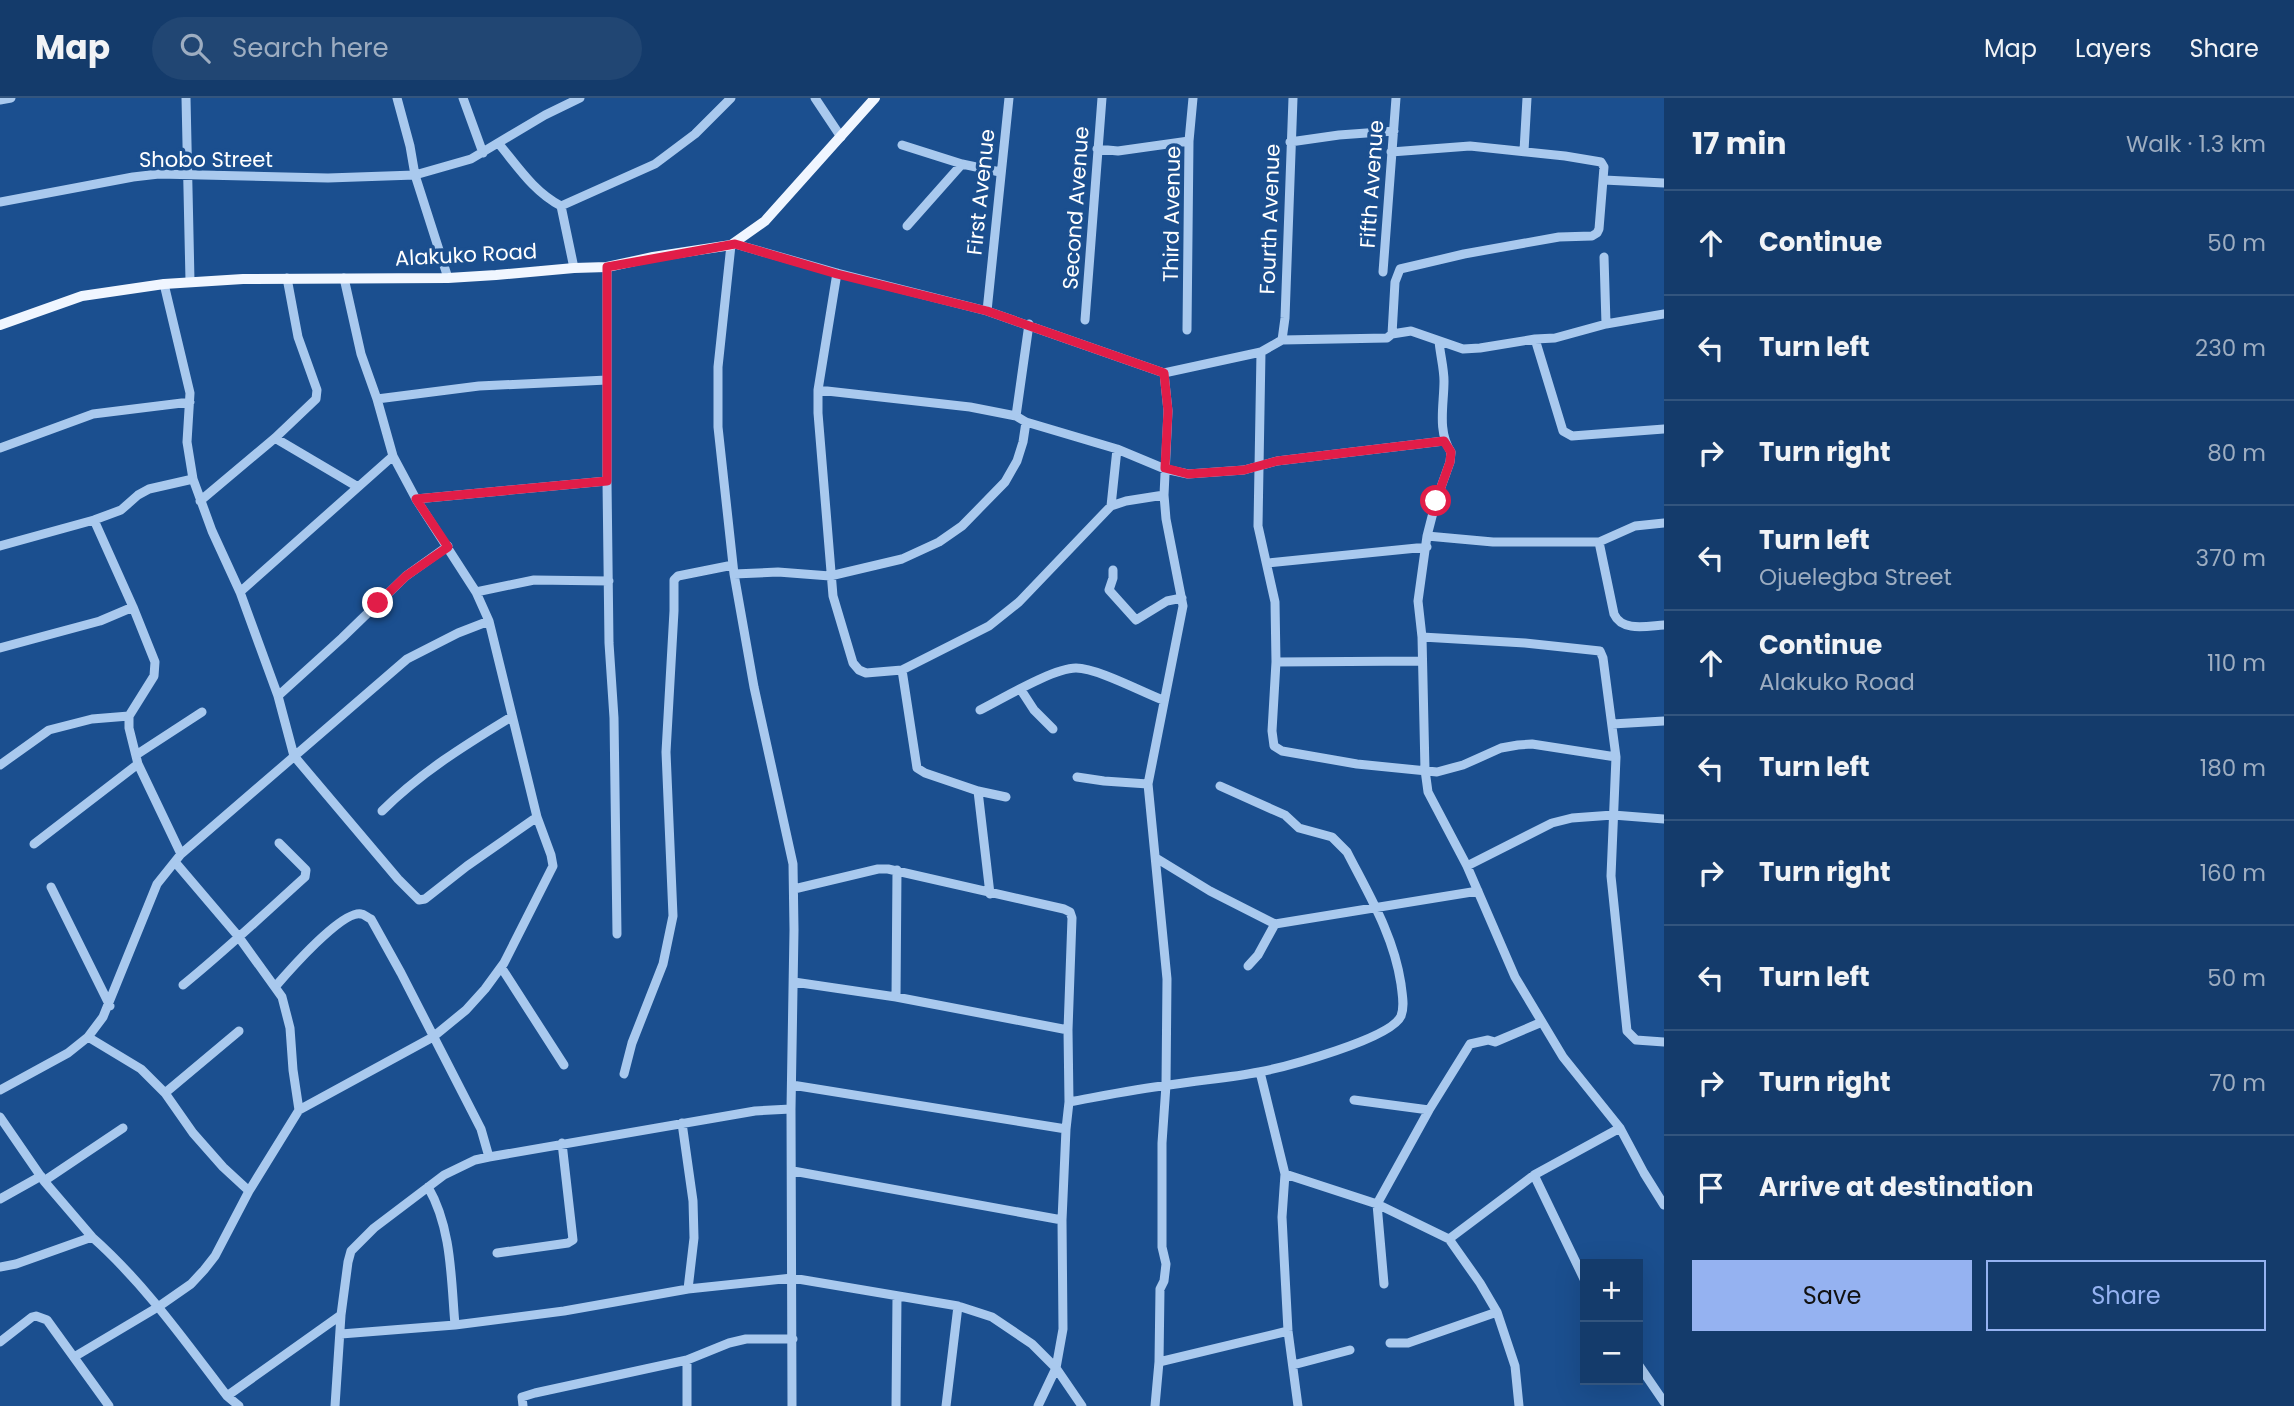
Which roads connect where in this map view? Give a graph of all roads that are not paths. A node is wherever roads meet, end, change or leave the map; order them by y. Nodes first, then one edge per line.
1 (11, 98) edge
2 (186, 98) edge
3 (397, 98) edge
4 (463, 98) edge
5 (732, 98) edge
6 (815, 98) edge
7 (875, 98) edge
8 (1009, 98) edge
9 (1102, 98) edge
10 (1193, 98) edge
11 (1293, 98) edge
12 (1396, 98) edge
13 (1527, 98) edge
14 (577, 99) edge
15 (0, 100) edge
16 (1394, 131) junction
17 (841, 137) junction
18 (1189, 141) junction
19 (1290, 142) junction
20 (499, 144) junction
21 (902, 145) dead end
22 (1097, 149) junction
23 (1524, 151) junction
24 (1391, 152) junction
25 (483, 153) junction
26 (962, 164) junction
27 (1000, 172) junction
28 (189, 174) junction
29 (415, 175) junction
30 (1604, 180) junction
31 (1664, 183) edge
32 (0, 202) edge
33 (561, 206) junction
34 (907, 226) dead end
35 (733, 244) junction
36 (1604, 257) dead end
37 (607, 267) junction
38 (574, 268) junction
39 (1383, 272) dead end
40 (837, 274) junction
41 (287, 278) junction
42 (344, 278) junction
43 (448, 278) junction
44 (190, 281) junction
45 (164, 284) junction
46 (987, 311) junction
47 (1664, 314) edge
48 (1085, 320) dead end
49 (1028, 324) junction
50 (1606, 324) junction
51 (0, 325) edge
52 (1187, 331) dead end
53 (1392, 334) junction
54 (1535, 339) junction
55 (1282, 340) junction
56 (1439, 341) junction
57 (1261, 352) junction
58 (1164, 373) junction
59 (607, 380) junction
60 (818, 390) junction
61 (377, 399) junction
62 (190, 402) junction
63 (1016, 416) junction
64 (1026, 422) junction
65 (1664, 429) edge
66 (275, 438) junction
67 (1444, 441) junction
68 (0, 448) edge
69 (1116, 449) junction
70 (393, 456) junction
71 (1259, 466) junction
72 (1165, 468) junction
73 (193, 479) junction
74 (607, 481) junction
75 (358, 487) junction
76 (1164, 495) junction
77 (416, 499) junction
78 (200, 501) junction
79 (1111, 506) junction
80 (94, 520) junction
81 (1664, 523) edge
82 (1427, 537) junction
83 (1599, 542) junction
84 (0, 545) edge
85 (448, 547) junction
86 (1427, 547) junction
87 (1267, 563) junction
88 (733, 569) junction
89 (1113, 570) dead end
90 (830, 576) junction
91 (609, 581) junction
92 (240, 592) junction
93 (476, 592) junction
94 (1182, 598) junction
95 (133, 607) junction
96 (489, 621) junction
97 (1664, 625) edge
98 (1422, 637) junction
99 (0, 649) edge
100 (1422, 661) junction
101 (1276, 662) junction
102 (902, 670) junction
103 (1021, 690) junction
104 (278, 696) junction
105 (1163, 701) junction
106 (981, 710) dead end
107 (202, 712) dead end
108 (129, 716) junction
109 (511, 717) junction
110 (1664, 721) edge
111 (1612, 724) junction
112 (1053, 729) dead end
113 (294, 756) junction
114 (1616, 757) junction
115 (137, 759) junction
116 (0, 765) edge
117 (1424, 770) junction
118 (1076, 777) dead end
119 (1148, 784) junction
120 (1220, 786) dead end
121 (978, 791) junction
122 (1006, 797) dead end
123 (382, 811) dead end
124 (1613, 815) junction
125 (537, 817) junction
126 (1664, 819) edge
127 (279, 843) dead end
128 (34, 844) dead end
129 (178, 858) junction
130 (1156, 858) junction
131 (1467, 866) junction
132 (897, 870) junction
133 (51, 887) dead end
134 (794, 889) junction
135 (1478, 891) junction
136 (990, 894) junction
137 (1376, 908) junction
138 (1275, 923) junction
139 (617, 934) dead end
140 (238, 936) junction
141 (1248, 966) dead end
142 (501, 967) junction
143 (794, 982) junction
144 (183, 985) dead end
145 (275, 987) junction
146 (895, 997) junction
147 (110, 1006) junction
148 (1542, 1022) junction
149 (1068, 1030) junction
150 (239, 1031) dead end
151 (88, 1037) junction
152 (433, 1037) junction
153 (1664, 1042) edge
154 (564, 1065) dead end
155 (1260, 1072) junction
156 (624, 1074) dead end
157 (792, 1085) junction
158 (1166, 1085) junction
159 (0, 1090) edge
160 (165, 1093) junction
161 (1354, 1100) dead end
162 (1069, 1102) junction
163 (791, 1108) junction
164 (299, 1110) junction
165 (1429, 1110) junction
166 (0, 1117) edge
167 (682, 1123) junction
168 (123, 1128) dead end
169 (1620, 1128) junction
170 (1066, 1129) junction
171 (562, 1143) junction
172 (489, 1157) junction
173 (793, 1171) junction
174 (1285, 1174) junction
175 (1534, 1175) junction
176 (43, 1179) junction
177 (428, 1187) junction
178 (249, 1191) junction
179 (0, 1199) edge
180 (1377, 1204) junction
181 (1664, 1205) edge
182 (1062, 1220) junction
183 (92, 1237) junction
184 (1449, 1239) junction
185 (497, 1253) dead end
186 (0, 1267) edge
187 (1580, 1271) edge
188 (792, 1278) junction
189 (1384, 1284) dead end
190 (688, 1289) junction
191 (897, 1296) junction
192 (958, 1306) junction
193 (158, 1307) junction
194 (1497, 1312) junction
195 (341, 1315) junction
196 (455, 1325) junction
197 (1289, 1331) junction
198 (341, 1334) junction
199 (793, 1339) junction
200 (0, 1342) edge
201 (1391, 1343) dead end
202 (1350, 1350) dead end
203 (74, 1357) junction
204 (687, 1360) junction
205 (1159, 1362) junction
206 (1293, 1364) junction
207 (1056, 1368) junction
208 (1643, 1371) edge
209 (227, 1396) junction
210 (1664, 1402) edge
211 (109, 1406) edge
212 (239, 1406) edge
213 (335, 1406) edge
214 (523, 1406) edge
215 (687, 1406) edge
216 (792, 1406) edge
217 (896, 1406) edge
218 (946, 1406) edge
219 (1038, 1406) edge
220 (1082, 1406) edge
221 (1155, 1406) edge
222 (1298, 1406) edge
223 (1518, 1406) edge

1 - 15 street
2 - 28 street
3 - 29 street
4 - 25 street
5 - 33 street
6 - 17 street
7 - 17 main road, Alakuko Road
8 - 27 street, First Avenue
9 - 22 street, Second Avenue
10 - 18 street, Third Avenue
11 - 19 street, Fourth Avenue
12 - 16 street, Fifth Avenue
13 - 23 street
14 - 20 street, Shobo Street
16 - 19 street
16 - 24 street, Fifth Avenue
17 - 35 main road, Alakuko Road
18 - 22 street
18 - 52 street, Third Avenue
19 - 55 street, Fourth Avenue
20 - 25 street, Shobo Street
20 - 33 street
21 - 26 street
22 - 48 street, Second Avenue
23 - 24 street
23 - 30 street
24 - 39 street, Fifth Avenue
25 - 29 street, Shobo Street
26 - 27 street
26 - 34 street
27 - 46 street, First Avenue
28 - 29 street, Shobo Street
28 - 32 street, Shobo Street
28 - 44 street
29 - 43 street
30 - 31 street
30 - 53 street
33 - 38 street
35 - 37 main road, Alakuko Road
35 - 40 street
35 - 88 street
36 - 50 street
37 - 38 main road, Alakuko Road
37 - 59 street
38 - 43 main road, Alakuko Road
40 - 46 street
40 - 60 street
41 - 42 main road, Alakuko Road
41 - 44 main road, Alakuko Road
41 - 66 street
42 - 43 main road, Alakuko Road
42 - 61 street
44 - 45 main road, Alakuko Road
45 - 51 main road, Alakuko Road
45 - 62 street
46 - 49 street
47 - 50 street
49 - 58 street
49 - 63 street
50 - 54 street
53 - 55 street
53 - 56 street
54 - 56 street
54 - 65 street
55 - 57 street
56 - 67 street
57 - 58 street
57 - 71 street
58 - 72 street
59 - 61 street
59 - 74 street
60 - 63 street
60 - 90 street
61 - 70 street
62 - 68 street
62 - 73 street
63 - 64 street
64 - 69 street
64 - 90 street
66 - 75 street
66 - 78 street
67 - 71 street
67 - 82 street
69 - 72 street
69 - 79 street
70 - 75 street
70 - 77 street
71 - 72 street
71 - 87 street
72 - 76 street
73 - 78 street
73 - 80 street
74 - 77 street
74 - 91 street
75 - 92 street
76 - 79 street
76 - 94 street
77 - 85 street
78 - 92 street
79 - 102 street
80 - 84 street
80 - 95 street
81 - 83 street
82 - 83 street
82 - 86 street
83 - 97 street
85 - 93 street
85 - 104 street
86 - 87 street
86 - 98 street
87 - 101 street
88 - 90 street
88 - 134 street
88 - 156 street
89 - 94 street
90 - 102 street
91 - 93 street
91 - 139 street
92 - 104 street
93 - 96 street
94 - 105 street
95 - 99 street
95 - 108 street
96 - 109 street
96 - 113 street
98 - 100 street
98 - 111 street
100 - 101 street
100 - 117 street
101 - 117 street
102 - 121 street
103 - 105 street
103 - 106 street
103 - 112 street
104 - 113 street
105 - 119 street
107 - 115 street
108 - 115 street
108 - 116 street
109 - 123 street
109 - 125 street
110 - 111 street
111 - 114 street
113 - 125 street
113 - 129 street
114 - 117 street
114 - 124 street
115 - 128 street
115 - 129 street
117 - 131 street
118 - 119 street
119 - 130 street
120 - 137 street
121 - 122 street
121 - 136 street
124 - 126 street
124 - 131 street
124 - 153 street
125 - 142 street
127 - 140 street
129 - 140 street
129 - 147 street
130 - 138 street
130 - 158 street
131 - 135 street
132 - 134 street
132 - 136 street
132 - 146 street
133 - 147 street
134 - 143 street
135 - 137 street
135 - 148 street
136 - 149 street
137 - 138 street
137 - 155 street
138 - 141 street
140 - 144 street
140 - 145 street
142 - 152 street
142 - 154 street
143 - 146 street
143 - 157 street
145 - 152 street
145 - 164 street
146 - 149 street
147 - 151 street
148 - 165 street
148 - 169 street
149 - 162 street
150 - 160 street
151 - 159 street
151 - 160 street
152 - 164 street
152 - 172 street
155 - 158 street
155 - 174 street
157 - 163 street
157 - 170 street
158 - 162 street
158 - 205 street
160 - 178 street
161 - 165 street
162 - 170 street
163 - 167 street
163 - 173 street
164 - 178 street
165 - 180 street
166 - 176 street
167 - 171 street
167 - 190 street
168 - 176 street
169 - 175 street
169 - 181 street
170 - 182 street
171 - 172 street
171 - 185 street
172 - 177 street
173 - 182 street
173 - 188 street
174 - 180 street
174 - 197 street
175 - 184 street
175 - 187 street
176 - 179 street
176 - 183 street
177 - 195 street
177 - 196 street
178 - 193 street
180 - 184 street
180 - 189 street
182 - 207 street
183 - 186 street
183 - 193 street
184 - 194 street
188 - 190 street
188 - 191 street
188 - 199 street
190 - 196 street
191 - 192 street
191 - 217 street
192 - 207 street
192 - 218 street
193 - 203 street
193 - 209 street
194 - 201 street
194 - 223 street
195 - 198 street
195 - 209 street
196 - 198 street
197 - 205 street
197 - 206 street
198 - 213 street
199 - 204 street
199 - 216 street
200 - 203 street
202 - 206 street
203 - 211 street
204 - 214 street
204 - 215 street
205 - 221 street
206 - 222 street
207 - 219 street
207 - 220 street
208 - 210 street
209 - 212 street

